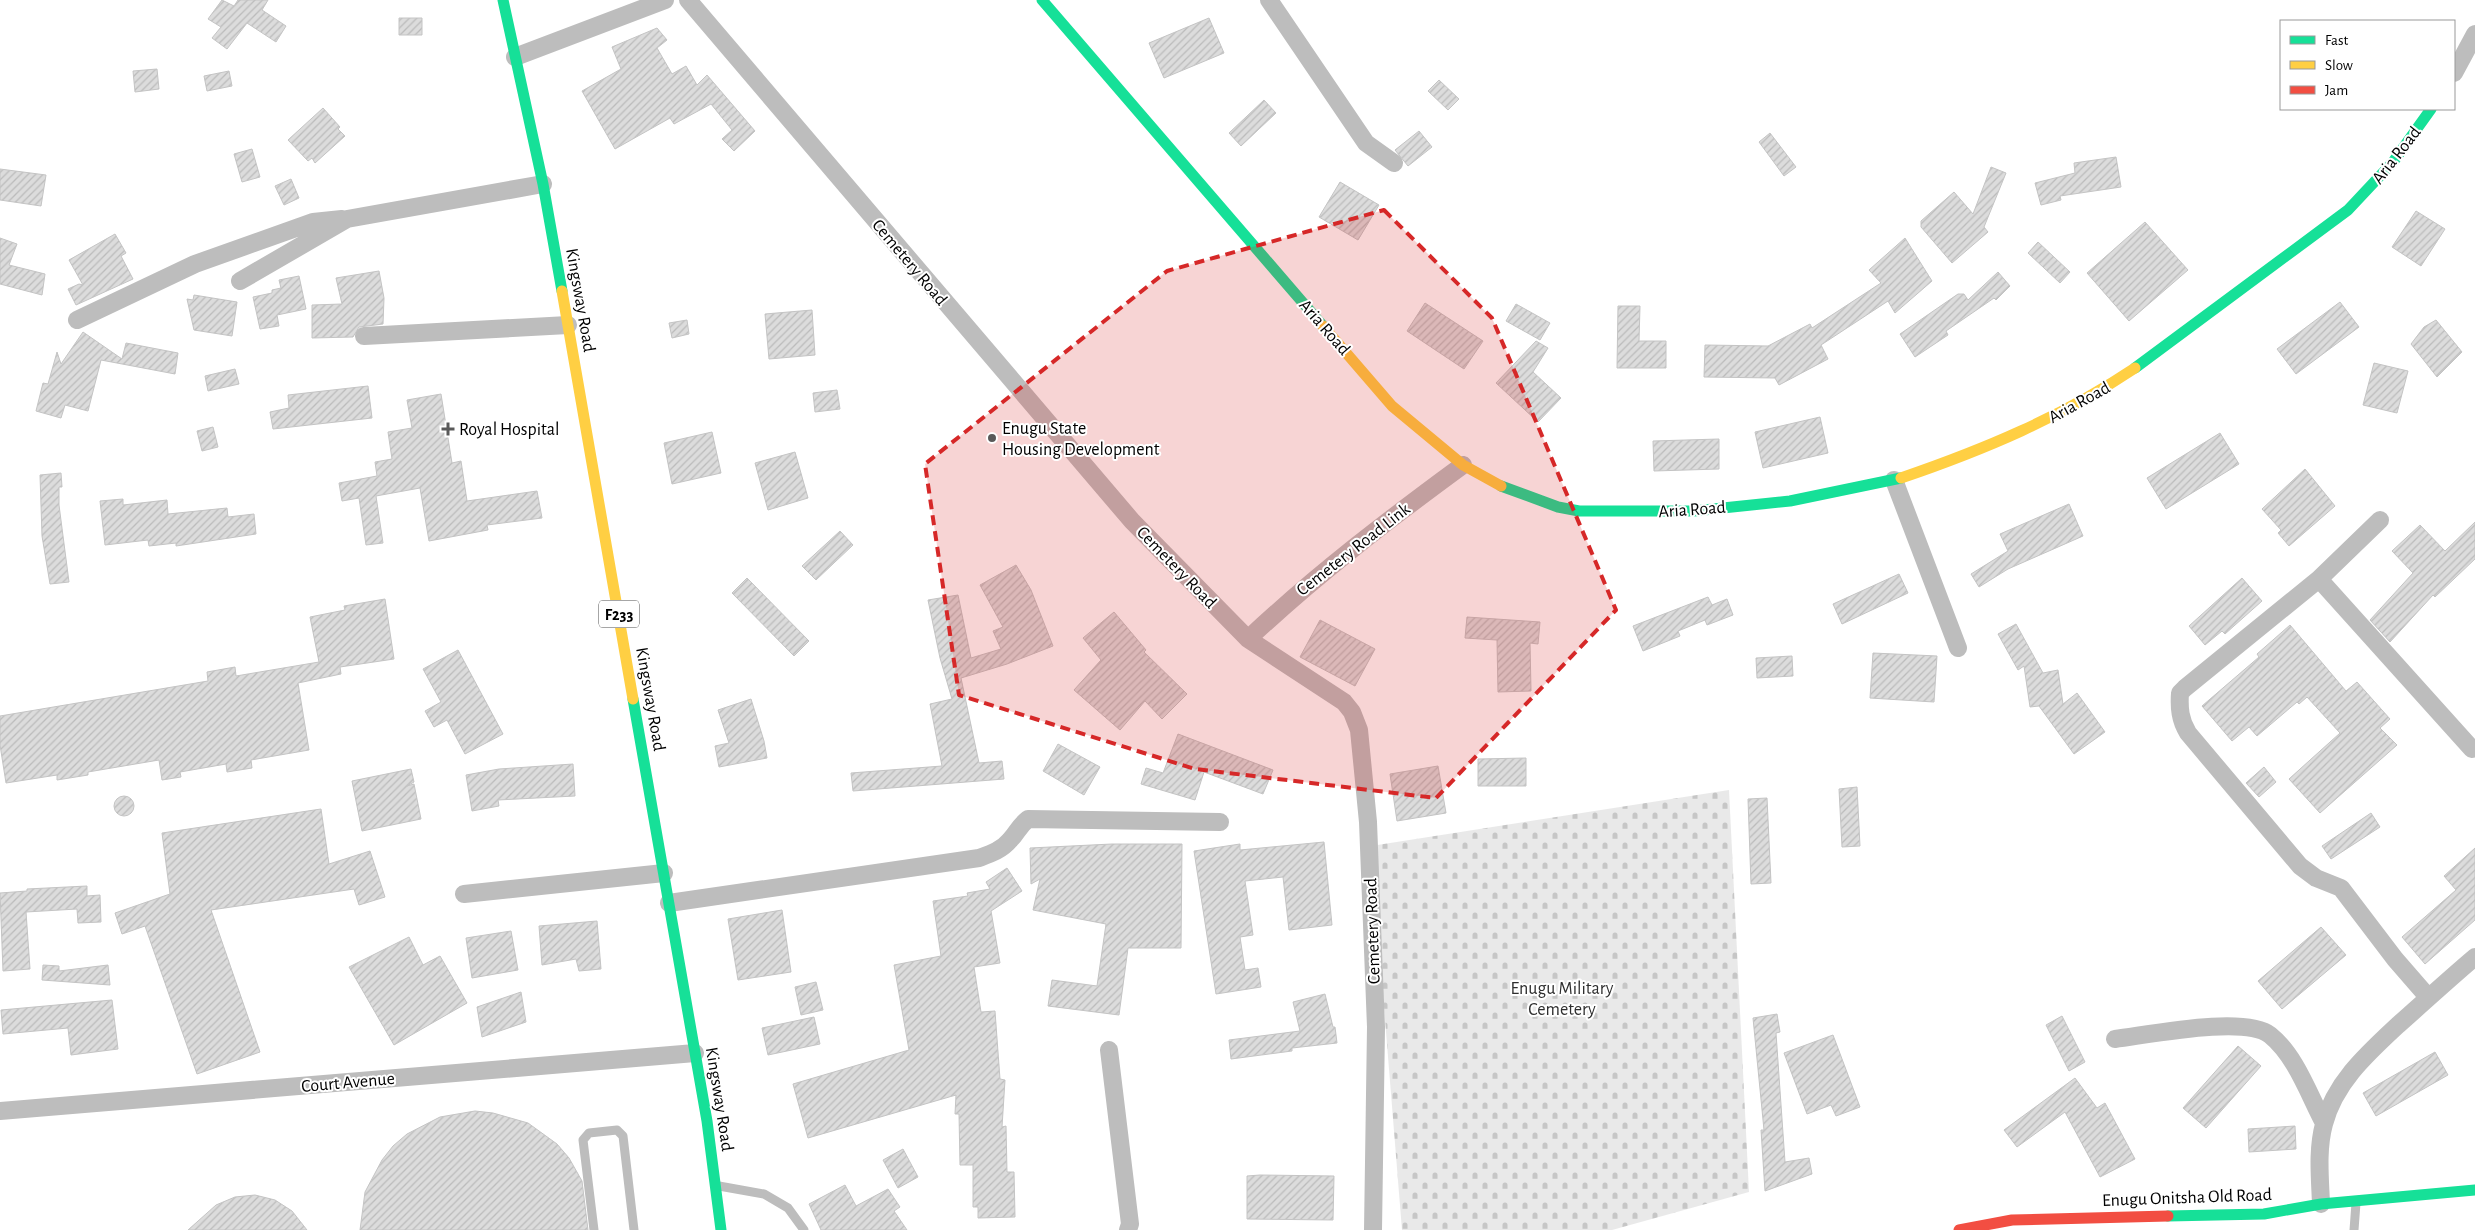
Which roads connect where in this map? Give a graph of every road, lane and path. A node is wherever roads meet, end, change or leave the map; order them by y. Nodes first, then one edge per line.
1 (502, 0) edge
2 (688, 0) edge
3 (1042, 0) edge
4 (1268, 0) edge
5 (655, 2) edge
6 (2475, 34) edge
7 (515, 57) junction
8 (2455, 71) edge
9 (2430, 110) edge
10 (1394, 163) dead end
11 (543, 184) junction
12 (347, 219) junction
13 (240, 281) dead end
14 (77, 320) dead end
15 (568, 325) junction
16 (364, 336) dead end
17 (1463, 465) junction
18 (1894, 480) junction
19 (2380, 520) dead end
20 (2320, 579) junction
21 (1248, 638) junction
22 (1958, 648) dead end
23 (2472, 749) dead end
24 (1220, 822) dead end
25 (664, 873) junction
26 (464, 894) dead end
27 (669, 903) junction
28 (2475, 957) edge
29 (2428, 997) junction
30 (2115, 1039) dead end
31 (1109, 1050) dead end
32 (695, 1053) junction
33 (0, 1111) edge
34 (2324, 1123) junction
35 (716, 1186) junction
36 (2475, 1190) edge
37 (2356, 1200) junction
38 (2321, 1204) junction
39 (2264, 1214) junction
40 (2181, 1215) junction
41 (2252, 1225) dead end
42 (594, 1230) edge
43 (634, 1230) edge
44 (721, 1230) edge
45 (804, 1230) edge
46 (1128, 1230) edge
47 (1373, 1230) edge
48 (1959, 1230) edge
49 (2188, 1230) edge
50 (2354, 1230) edge

1 - 7 main road, Kingsway Road / F233
2 - 21 street, Cemetery Road
3 - 17 main road, Aria Road
4 - 10 street
5 - 7 street
6 - 8 street
7 - 11 main road, Kingsway Road / F233
9 - 18 main road, Aria Road
11 - 12 street
11 - 15 main road, Kingsway Road / F233
12 - 13 street
12 - 14 street
15 - 16 street
15 - 25 main road, Kingsway Road / F233
17 - 18 main road, Aria Road
17 - 21 street, Cemetery Road Link
18 - 22 street
19 - 20 street
20 - 23 street
20 - 29 street
21 - 47 street, Cemetery Road
24 - 27 street
25 - 26 street
25 - 27 main road, Kingsway Road / F233
27 - 32 main road, Kingsway Road / F233
28 - 29 street
29 - 34 street
30 - 34 street
31 - 46 street
32 - 33 street, Court Avenue
32 - 35 main road, Kingsway Road / F233
34 - 38 street
35 - 44 main road, Kingsway Road / F233
35 - 45 lane
36 - 37 main road, Enugu Onitsha Old Road
37 - 38 main road, Enugu Onitsha Old Road
37 - 50 lane
38 - 39 main road, Enugu Onitsha Old Road
39 - 40 main road, Enugu Onitsha Old Road
39 - 41 main road
40 - 48 main road, Enugu Onitsha Old Road
40 - 49 main road
42 - 43 lane

